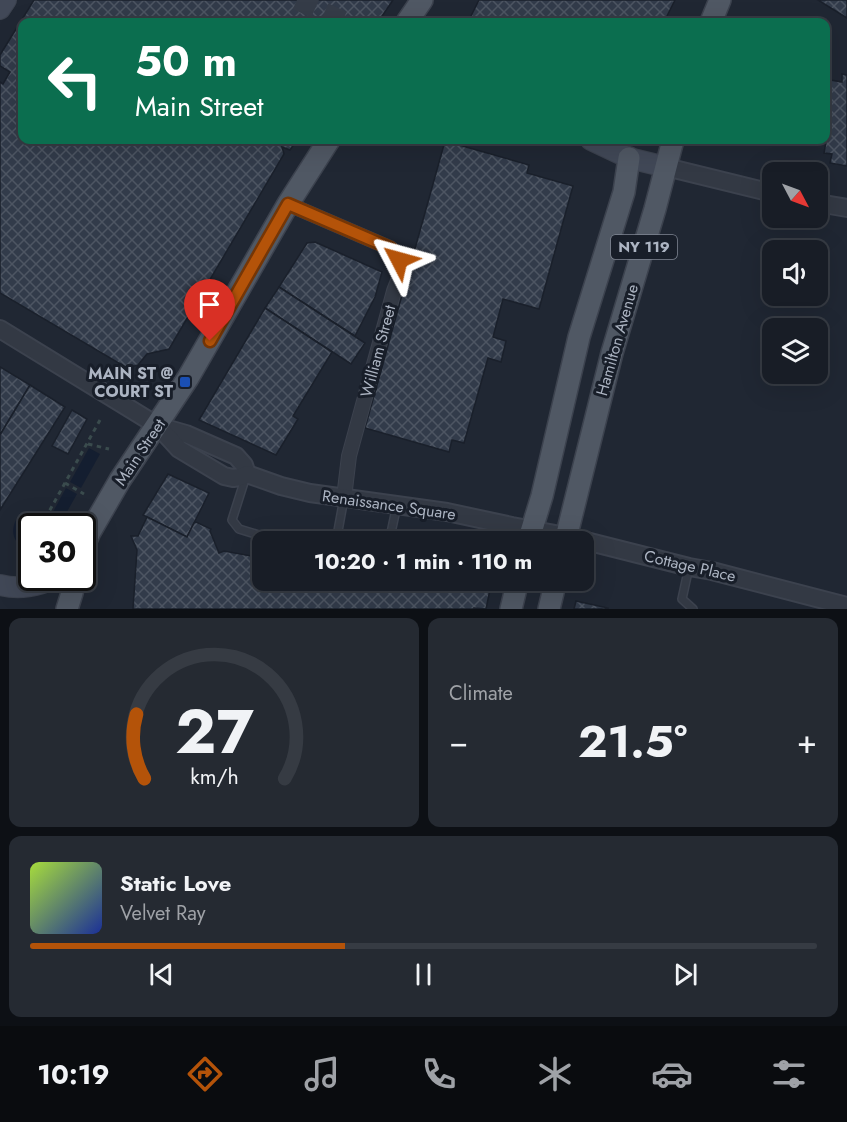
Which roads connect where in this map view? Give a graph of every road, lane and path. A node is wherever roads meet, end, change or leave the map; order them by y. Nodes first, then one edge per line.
1 (6, 0) edge
2 (422, 0) edge
3 (720, 0) edge
4 (0, 9) edge
5 (410, 18) edge
6 (713, 18) edge
7 (326, 144) edge
8 (599, 144) edge
9 (672, 144) edge
10 (629, 158) junction
11 (666, 167) junction
12 (762, 191) edge
13 (288, 204) junction
14 (828, 205) edge
15 (847, 208) edge
16 (0, 329) edge
17 (100, 420) dead end
18 (158, 426) junction
19 (87, 444) junction
20 (109, 449) dead end
21 (247, 474) junction
22 (65, 483) junction
23 (84, 494) dead end
24 (344, 498) junction
25 (397, 505) junction
26 (48, 513) edge
27 (96, 522) edge
28 (338, 531) edge
29 (391, 531) edge
30 (513, 531) edge
31 (531, 531) edge
32 (568, 531) edge
33 (252, 533) edge
34 (594, 545) edge
35 (689, 567) junction
36 (0, 585) edge
37 (18, 587) edge
38 (72, 591) edge
39 (516, 591) edge
40 (553, 591) edge
41 (847, 606) edge
42 (67, 609) edge
43 (512, 609) edge
44 (549, 609) edge
45 (693, 609) edge

1 - 4 main road
2 - 5 main road
3 - 6 main road
7 - 13 main road, Main Street
8 - 10 main road
9 - 11 main road, Hamilton Avenue / NY 119
10 - 11 main road
10 - 31 main road, Hamilton Avenue
11 - 12 street
11 - 32 main road, Hamilton Avenue / NY 119
13 - 18 main road, Main Street
13 - 24 street, William Street
14 - 15 street
16 - 18 street
17 - 19 path
18 - 21 street
18 - 27 main road, Main Street
19 - 20 path
19 - 22 path
21 - 24 street, Renaissance Square
21 - 33 lane
22 - 23 path
22 - 26 path
24 - 25 street, Renaissance Square
24 - 28 lane
25 - 29 lane
25 - 30 street, Renaissance Square
34 - 35 street, Cottage Place
35 - 41 street, Cottage Place
35 - 45 lane
36 - 37 main road
38 - 42 main road
39 - 43 main road
40 - 44 main road

